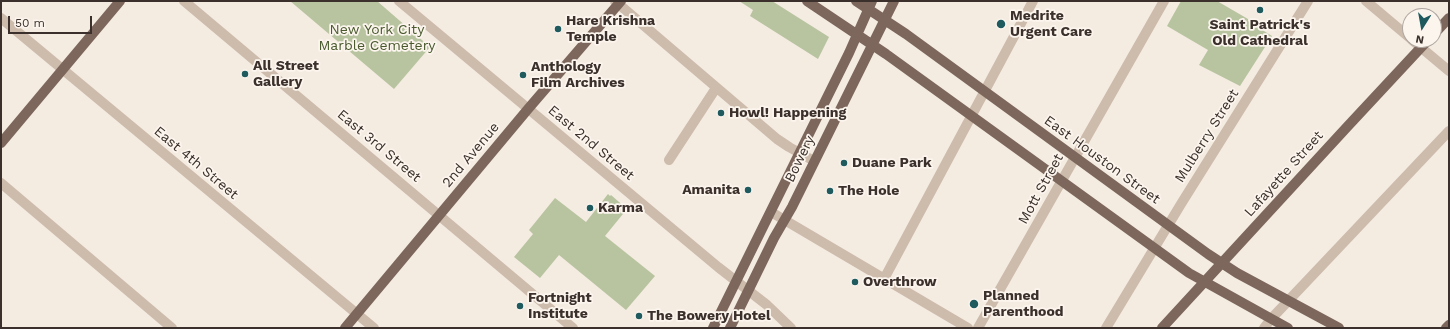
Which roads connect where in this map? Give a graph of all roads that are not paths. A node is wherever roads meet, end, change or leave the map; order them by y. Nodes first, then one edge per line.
1 (120, 1) edge
2 (184, 1) edge
3 (399, 1) edge
4 (807, 1) edge
5 (856, 1) edge
6 (894, 1) edge
7 (1033, 1) edge
8 (1164, 1) edge
9 (1308, 1) edge
10 (1366, 1) edge
11 (618, 2) edge
12 (870, 5) edge
13 (1, 18) edge
14 (1449, 18) edge
15 (884, 20) junction
16 (1442, 25) edge
17 (1402, 31) edge
18 (858, 34) junction
19 (872, 44) junction
20 (1421, 48) joint
21 (62, 70) junction
22 (1449, 71) edge
23 (716, 88) junction
24 (984, 91) junction
25 (528, 109) junction
26 (971, 115) junction
27 (1449, 131) edge
28 (1, 143) edge
29 (800, 153) junction
30 (1075, 158) junction
31 (669, 160) dead end
32 (814, 161) junction
33 (1062, 181) junction
34 (1, 183) edge
35 (771, 212) junction
36 (439, 215) junction
37 (784, 220) junction
38 (1168, 226) junction
39 (1155, 248) junction
40 (1222, 263) junction
41 (884, 279) junction
42 (737, 282) junction
43 (1205, 282) junction
44 (748, 291) junction
45 (1288, 300) junction
46 (357, 314) junction
47 (1271, 319) junction
48 (1449, 325) edge
49 (172, 328) edge
50 (344, 328) edge
51 (374, 328) edge
52 (573, 328) edge
53 (714, 328) edge
54 (730, 328) edge
55 (791, 328) edge
56 (968, 328) edge
57 (978, 328) edge
58 (1106, 328) edge
59 (1162, 328) edge
60 (1264, 328) edge
61 (1288, 328) edge
62 (1339, 328) edge
63 (1446, 328) edge

1 - 21 main road
2 - 36 street, East 3rd Street
3 - 25 street, East 2nd Street
4 - 18 main road
5 - 12 main road, East Houston Street
6 - 15 main road, Bowery
7 - 24 street
8 - 30 street, Mott Street
9 - 38 street, Mulberry Street
10 - 17 street
11 - 23 street
11 - 25 main road, 2nd Avenue
12 - 15 main road, East Houston Street
12 - 18 main road, Bowery
13 - 21 street, East 4th Street
14 - 16 main road
15 - 19 main road, Bowery
15 - 24 main road, East Houston Street
18 - 19 main road
18 - 29 main road, Bowery
19 - 26 main road
19 - 32 main road, Bowery
20 - 22 street
20 - 40 main road, Lafayette Street
21 - 28 main road
21 - 46 street, East 4th Street
23 - 29 street
23 - 31 street
24 - 26 street
24 - 30 main road, East Houston Street
25 - 36 main road, 2nd Avenue
25 - 42 street, East 2nd Street
26 - 33 main road
26 - 41 street
27 - 45 street
29 - 32 street
29 - 35 main road, Bowery
30 - 33 street, Mott Street
30 - 38 main road, East Houston Street
32 - 37 main road, Bowery
33 - 39 main road
33 - 57 street, Mott Street
34 - 49 street
35 - 37 street
35 - 42 main road, Bowery
36 - 46 main road, 2nd Avenue
36 - 52 street, East 3rd Street
37 - 41 street
37 - 44 main road, Bowery
38 - 39 street, Mulberry Street
38 - 40 main road, East Houston Street
39 - 43 main road
39 - 58 street, Mulberry Street
40 - 43 main road, Lafayette Street
40 - 45 main road, East Houston Street
41 - 56 street
42 - 44 street, East 2nd Street
42 - 53 main road, Bowery
43 - 47 main road
43 - 59 main road, Lafayette Street
44 - 54 main road, Bowery
44 - 55 street, East 2nd Street
45 - 47 street
45 - 62 main road, East Houston Street
46 - 50 main road, 2nd Avenue
46 - 51 street, East 4th Street
47 - 60 street
47 - 61 main road
48 - 63 main road

